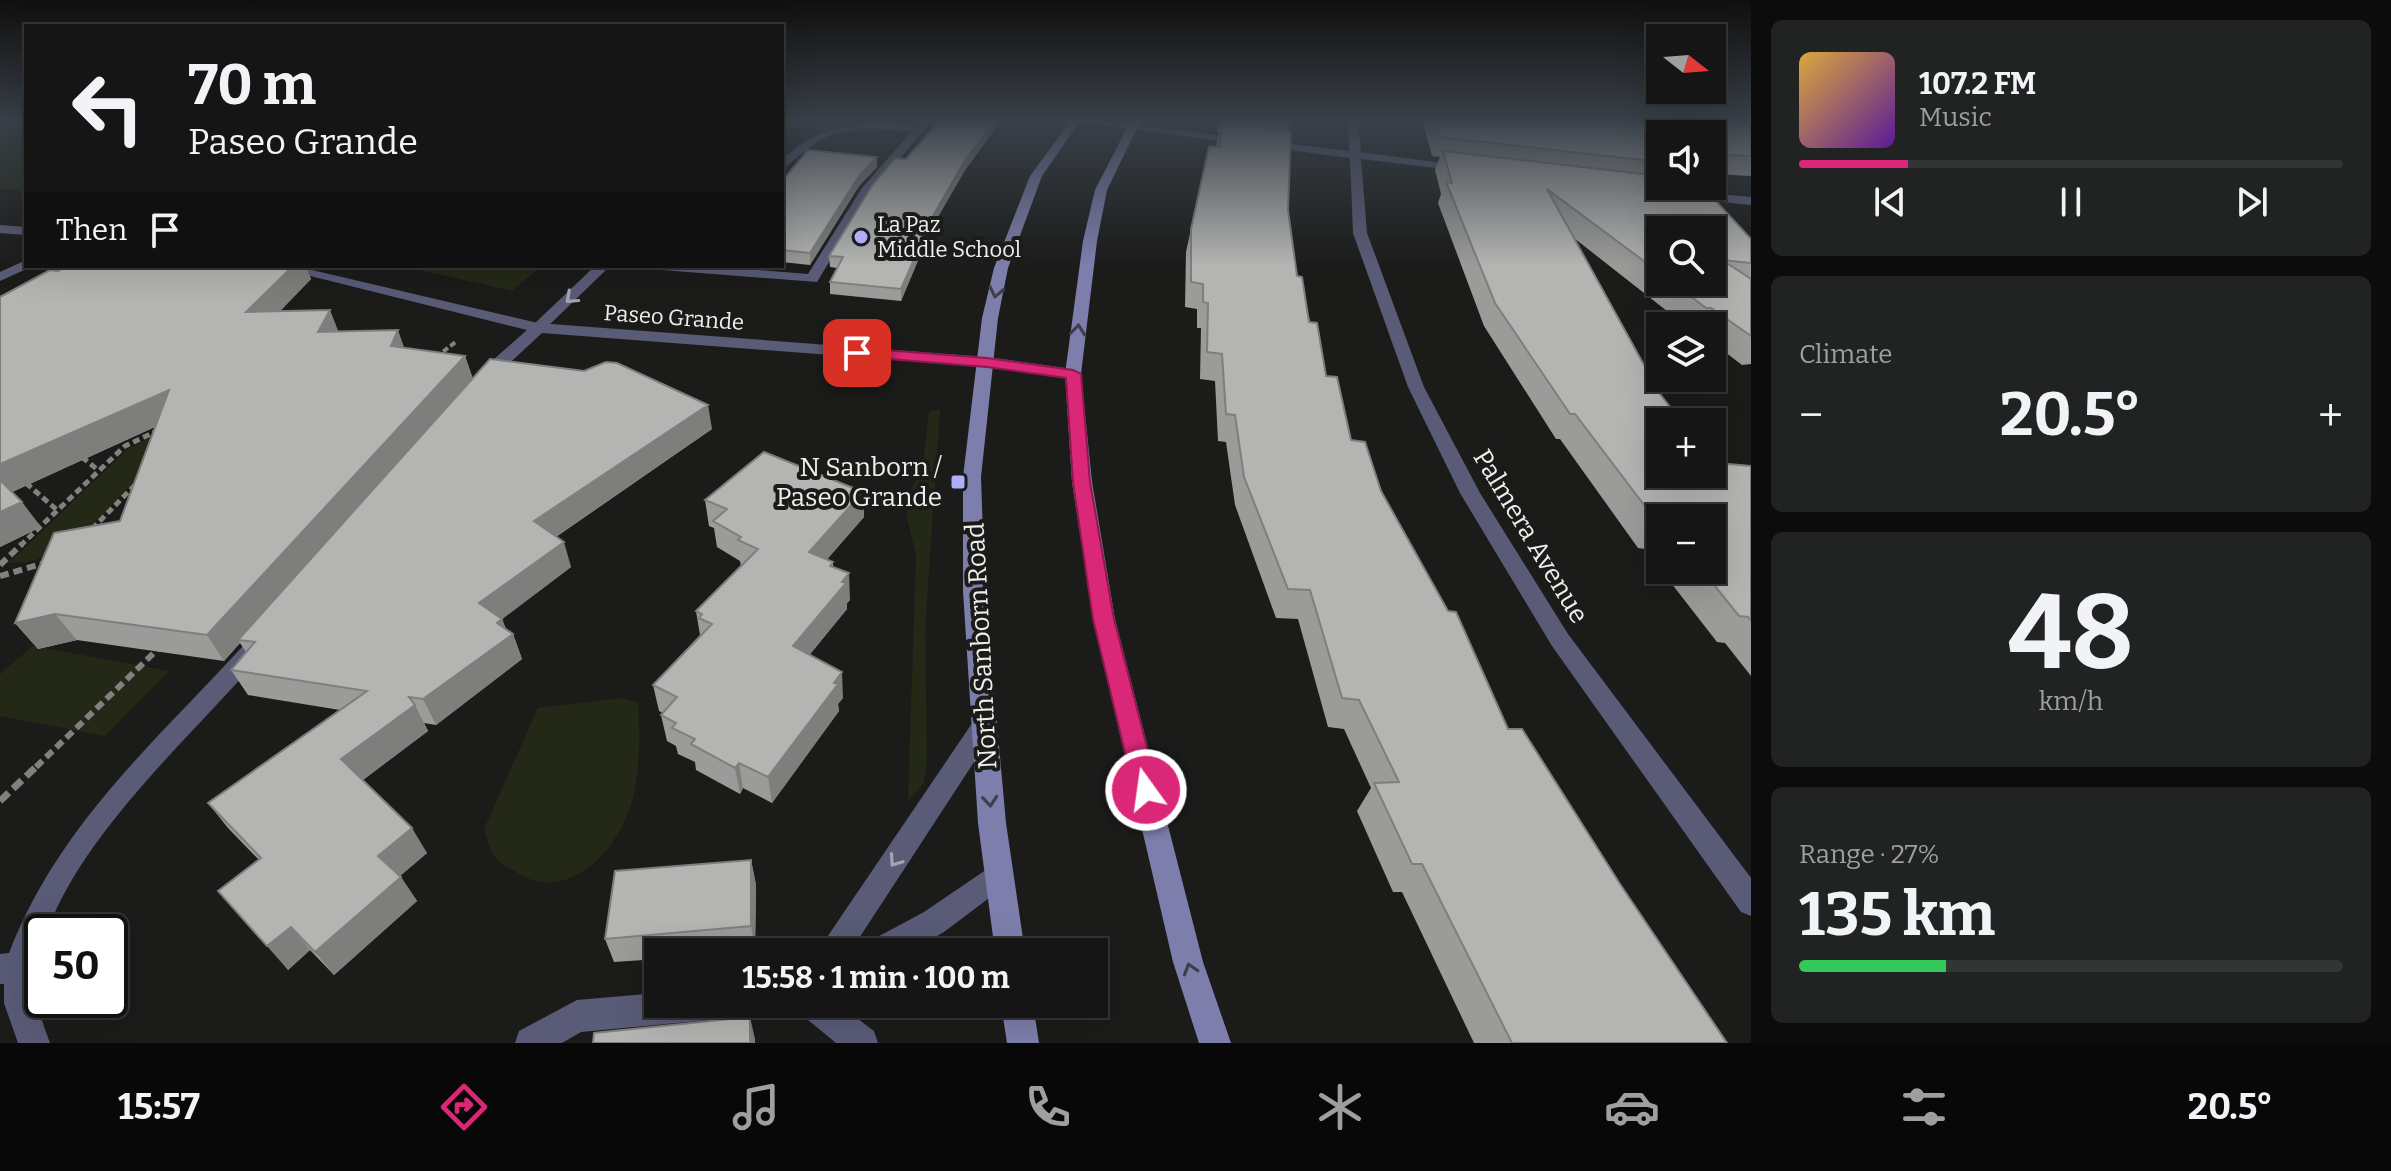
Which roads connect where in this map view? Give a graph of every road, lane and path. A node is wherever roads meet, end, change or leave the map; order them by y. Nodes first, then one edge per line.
1 (885, 169) edge
2 (1041, 169) edge
3 (1112, 169) edge
4 (1357, 169) edge
5 (1466, 169) edge
6 (1477, 170) edge
7 (1726, 199) edge
8 (1751, 201) edge
9 (0, 229) edge
10 (24, 231) edge
11 (24, 265) edge
12 (285, 268) edge
13 (601, 268) edge
14 (701, 268) edge
15 (0, 277) edge
16 (538, 328) junction
17 (465, 336) dead end
18 (987, 362) junction
19 (425, 367) edge
20 (1073, 374) junction
21 (470, 392) edge
22 (167, 426) edge
23 (156, 432) junction
24 (120, 434) edge
25 (162, 439) edge
26 (132, 443) junction
27 (82, 457) dead end
28 (99, 471) junction
29 (139, 481) edge
30 (26, 483) dead end
31 (58, 511) junction
32 (90, 531) edge
33 (15, 536) dead end
34 (23, 543) junction
35 (50, 561) edge
36 (0, 565) edge
37 (0, 576) edge
38 (265, 636) edge
39 (167, 640) edge
40 (984, 726) junction
41 (0, 801) edge
42 (999, 874) junction
43 (1751, 902) edge
44 (841, 938) edge
45 (906, 938) edge
46 (1008, 938) edge
47 (10, 968) edge
48 (644, 1010) edge
49 (831, 1018) edge
50 (1019, 1018) edge
51 (34, 1043) edge
52 (531, 1043) edge
53 (862, 1043) edge
54 (1023, 1043) edge
55 (1215, 1043) edge

1 - 14 street
2 -> 18 main road, North Sanborn Road
20 -> 3 main road
4 - 43 street, Palmera Avenue
5 - 6 street
7 - 8 street
9 - 10 street
11 - 15 street
12 - 16 street, Paseo Grande
13 -> 16 street
16 - 18 street, Paseo Grande
16 - 21 street
17 - 19 path
18 - 20 street, Paseo Grande
18 - 40 main road, North Sanborn Road
55 -> 20 main road
22 - 23 path
23 - 25 path
23 - 26 path
24 - 26 path
26 - 28 path
27 - 28 path
28 - 31 path
29 - 32 path
30 - 31 path
31 - 34 path
33 - 34 path
34 - 36 path
35 - 37 path
38 - 47 street
39 - 41 path
40 -> 42 main road, North Sanborn Road
40 -> 44 street
42 - 45 street
42 - 46 main road, North Sanborn Road
47 - 51 street
48 - 52 street
49 - 53 street
50 - 54 main road

